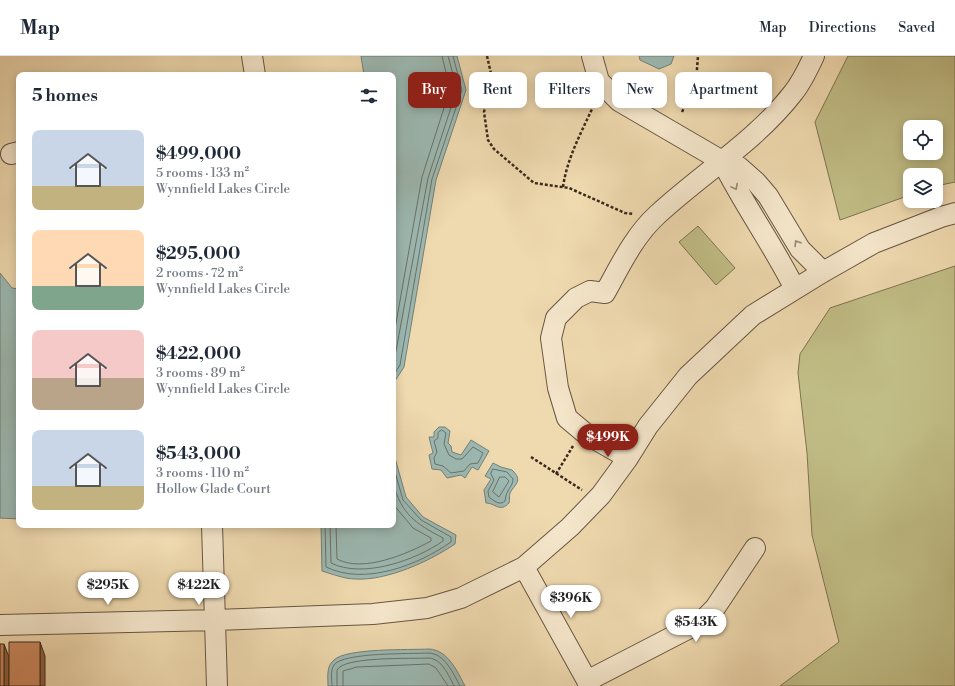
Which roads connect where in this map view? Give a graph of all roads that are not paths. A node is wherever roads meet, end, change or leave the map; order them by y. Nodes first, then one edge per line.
1 (252, 56) edge
2 (592, 56) edge
3 (814, 56) edge
4 (255, 72) edge
5 (722, 161) junction
6 (955, 213) edge
7 (823, 272) junction
8 (795, 289) junction
9 (628, 458) junction
10 (212, 528) edge
11 (755, 548) dead end
12 (524, 567) junction
13 (216, 620) junction
14 (0, 626) edge
15 (588, 683) edge
16 (217, 686) edge

1 - 4 street
2 - 5 street
3 - 5 street
7 -> 5 street
5 -> 8 street
5 - 9 street
6 - 7 street
7 - 8 street
8 - 9 street
9 - 12 street
10 - 13 street
11 - 15 street
12 - 13 street
12 - 15 street
13 - 14 street
13 - 16 street

